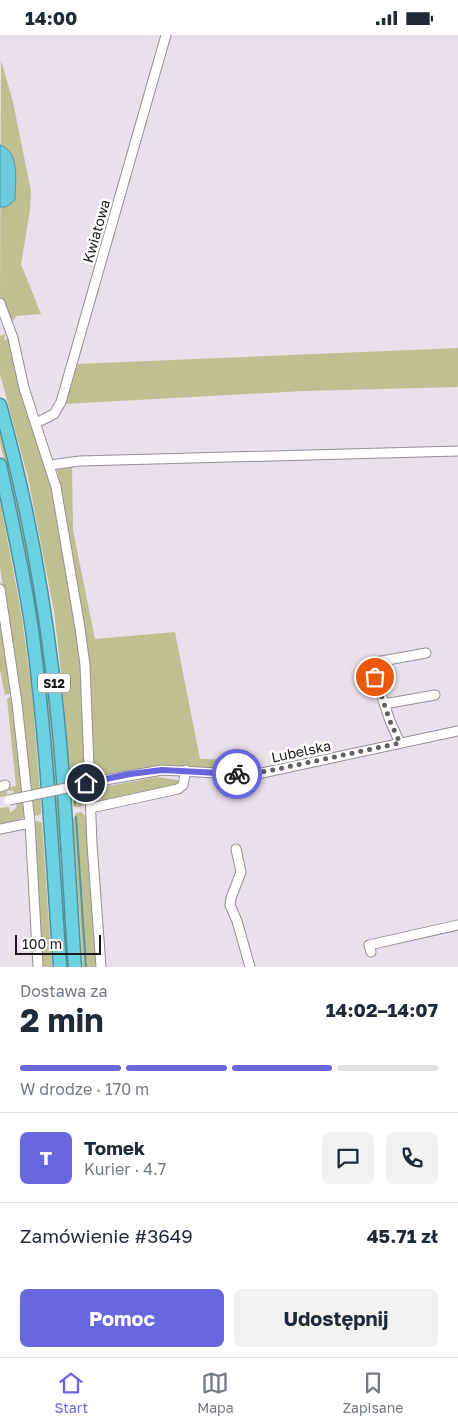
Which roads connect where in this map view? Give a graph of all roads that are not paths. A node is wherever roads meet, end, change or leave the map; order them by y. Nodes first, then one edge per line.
1 (166, 35) edge
2 (0, 303) edge
3 (0, 405) edge
4 (36, 423) junction
5 (458, 451) edge
6 (0, 465) edge
7 (50, 465) junction
8 (0, 589) edge
9 (426, 653) dead end
10 (435, 695) dead end
11 (384, 704) junction
12 (458, 731) edge
13 (400, 743) junction
14 (186, 770) junction
15 (5, 801) edge
16 (90, 808) junction
17 (30, 823) junction
18 (0, 829) edge
19 (236, 849) dead end
20 (458, 925) edge
21 (371, 952) dead end
22 (38, 967) edge
23 (60, 967) edge
24 (75, 967) edge
25 (101, 967) edge
26 (250, 967) edge

1 - 4 street, Kwiatowa
2 - 4 street
3 - 24 highway, S12
4 - 7 street
5 - 7 street
6 - 23 highway, S12
7 - 16 street
8 - 17 street
9 - 11 street
10 - 11 street
11 - 13 street
12 - 13 street, Lubelska
13 - 14 street, Lubelska
14 - 15 street, Lubelska, bridge
14 - 16 street
16 - 25 street
17 - 18 street
17 - 22 street
19 - 26 street
20 - 21 street

